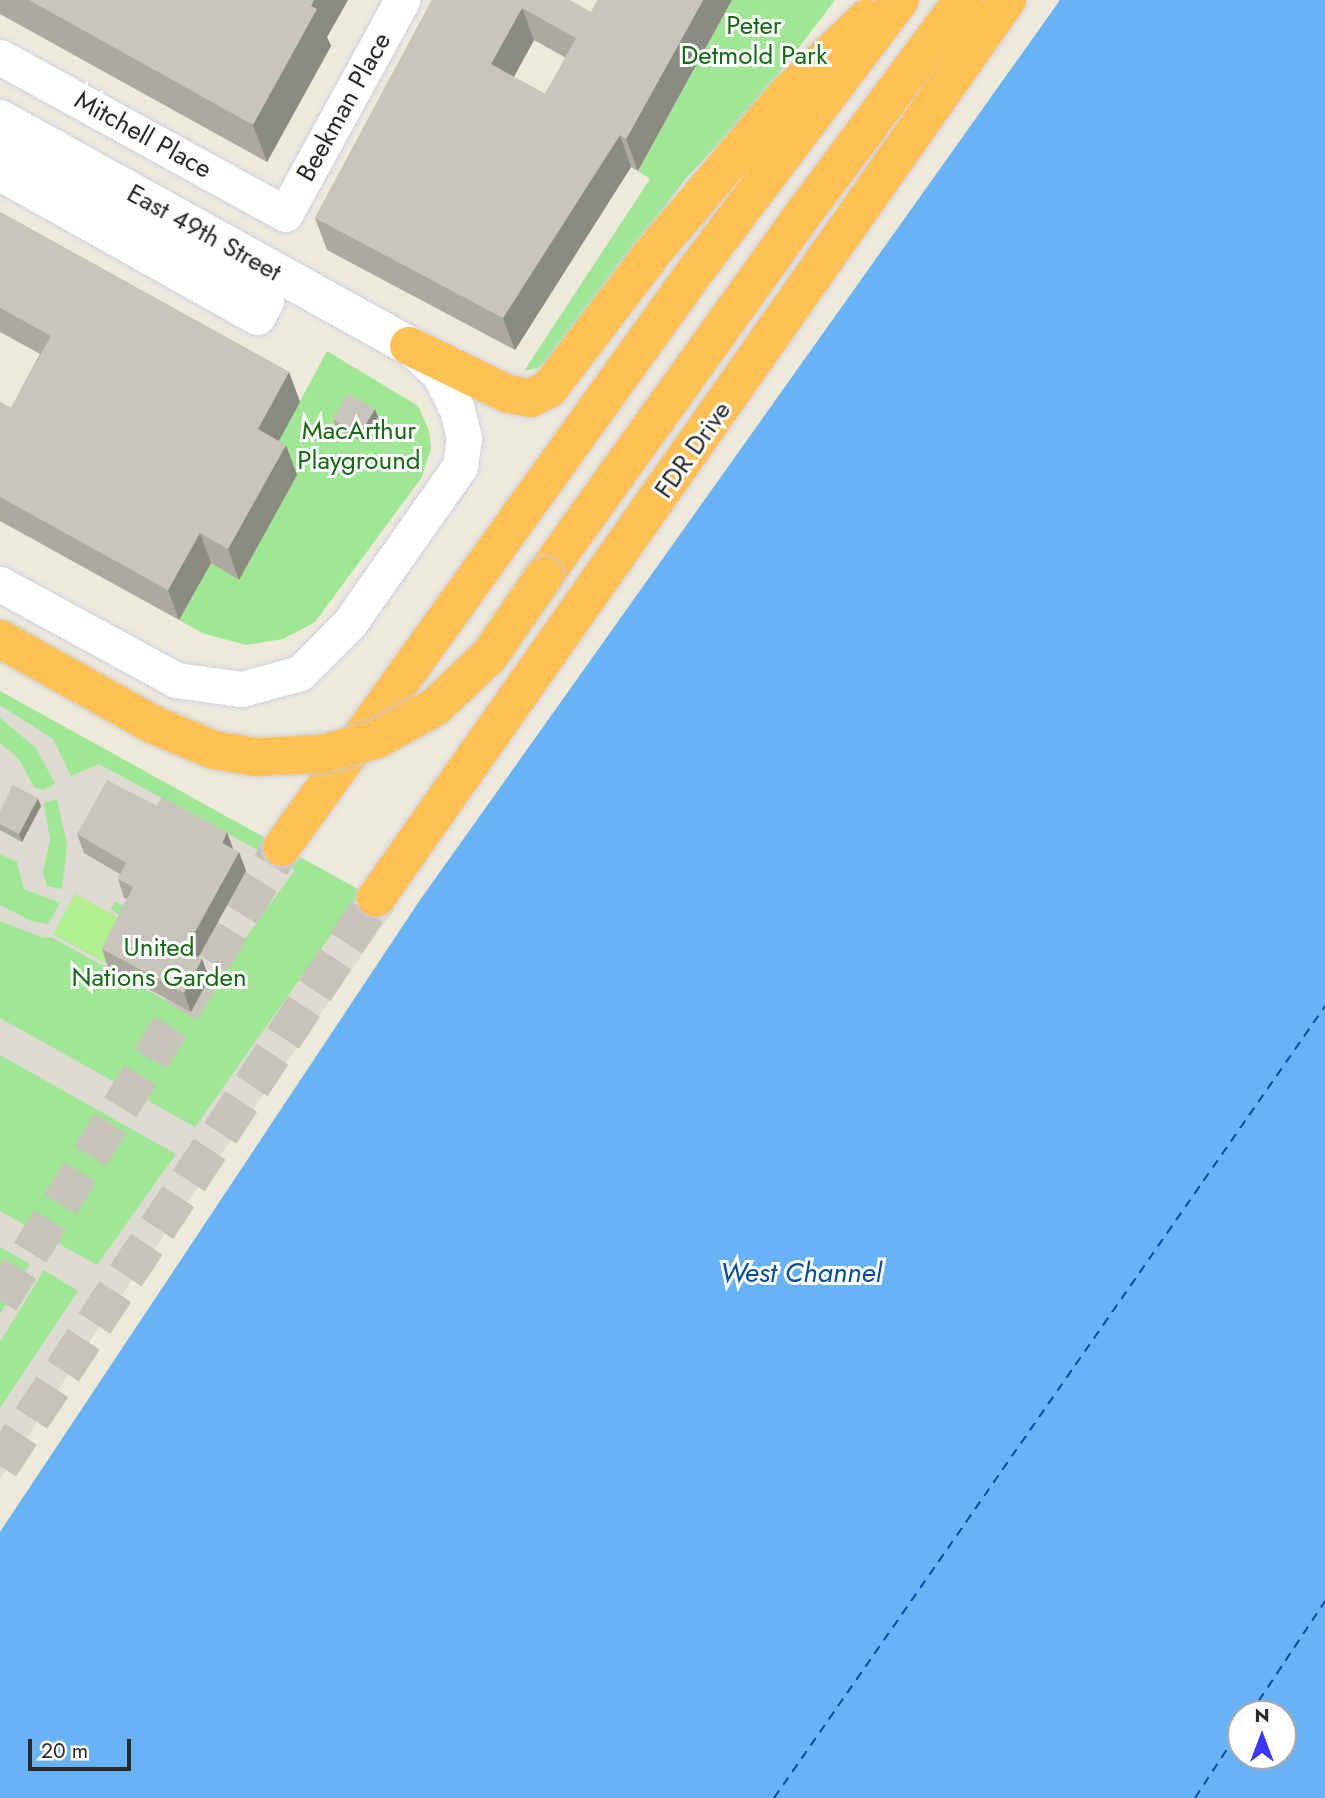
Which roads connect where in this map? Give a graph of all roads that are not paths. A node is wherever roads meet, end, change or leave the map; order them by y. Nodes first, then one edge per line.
1 (402, 0) edge
2 (889, 0) edge
3 (900, 0) edge
4 (963, 0) edge
5 (1007, 0) edge
6 (0, 57) edge
7 (0, 119) edge
8 (0, 153) edge
9 (0, 173) edge
10 (285, 214) joint
11 (409, 346) junction
12 (0, 584) edge
13 (0, 639) edge
14 (282, 848) tunnel mouth
15 (376, 898) tunnel mouth

1 - 10 street, Beekman Place
2 - 11 highway
3 - 14 highway
4 - 13 highway, bridge
5 - 15 highway, FDR Drive
6 - 10 street, Mitchell Place
7 - 11 main road, East 49th Street
8 - 9 street
11 - 12 street

